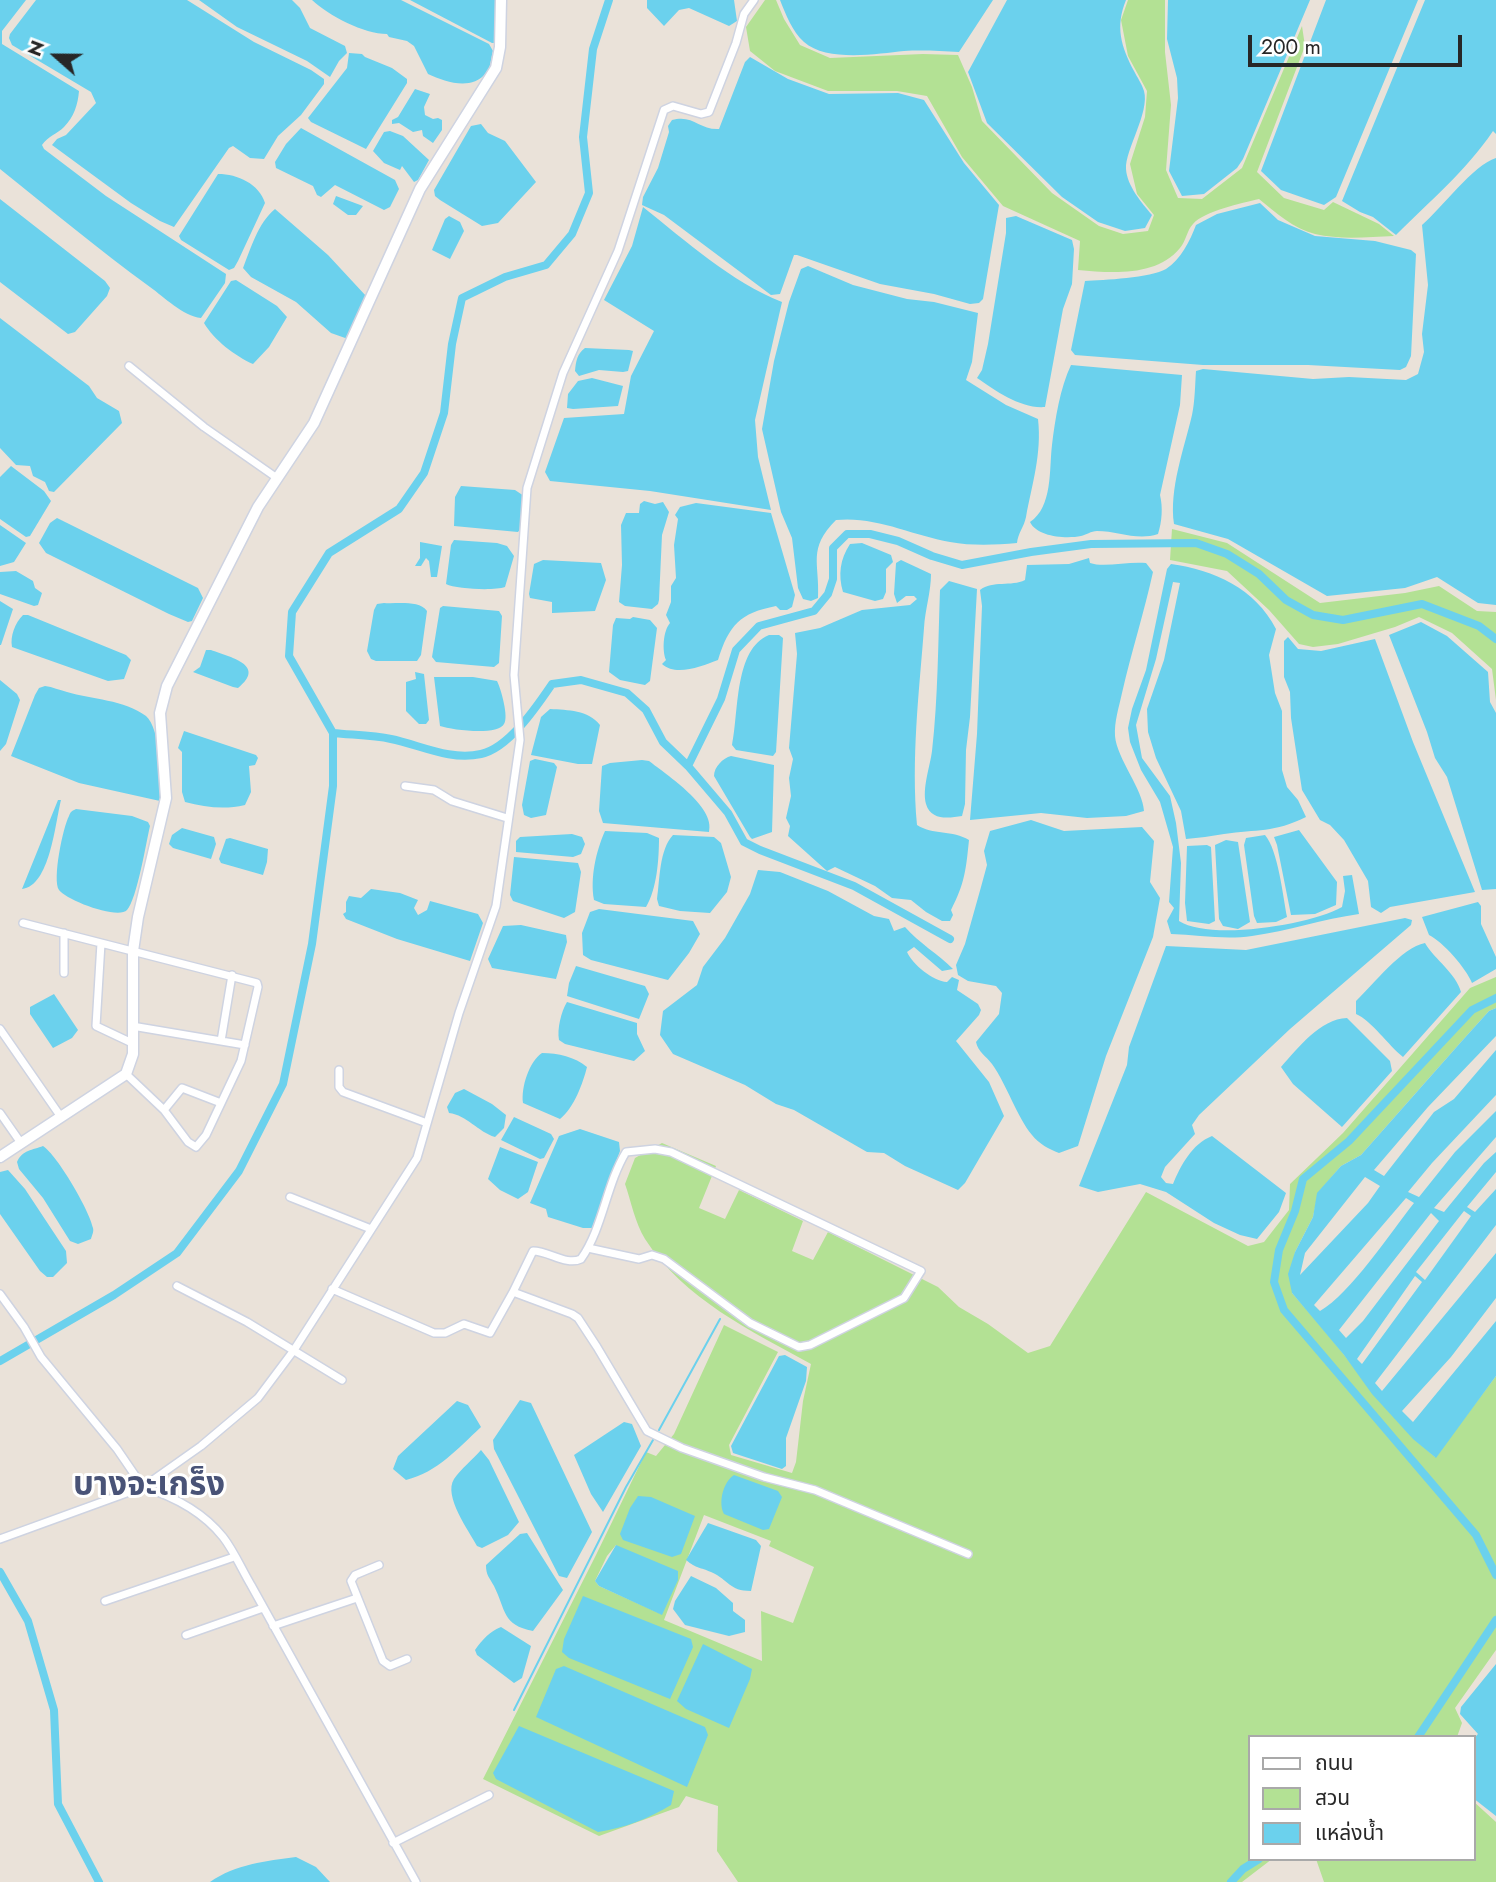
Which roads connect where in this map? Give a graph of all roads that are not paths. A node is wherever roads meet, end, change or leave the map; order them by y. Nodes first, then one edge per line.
1 (501, 0) edge
2 (754, 0) edge
3 (129, 366) dead end
4 (277, 478) junction
5 (405, 786) dead end
6 (507, 818) junction
7 (23, 923) dead end
8 (64, 933) junction
9 (101, 943) junction
10 (134, 951) junction
11 (64, 973) dead end
12 (232, 975) junction
13 (132, 1026) junction
14 (0, 1029) edge
15 (220, 1041) junction
16 (132, 1043) junction
17 (245, 1045) junction
18 (338, 1070) dead end
19 (126, 1074) junction
20 (221, 1103) junction
21 (164, 1110) junction
22 (0, 1113) edge
23 (61, 1117) junction
24 (427, 1123) junction
25 (21, 1143) junction
26 (0, 1157) edge
27 (290, 1197) dead end
28 (371, 1229) junction
29 (588, 1248) junction
30 (177, 1286) dead end
31 (332, 1289) junction
32 (513, 1292) junction
33 (0, 1294) edge
34 (294, 1350) junction
35 (342, 1380) dead end
36 (143, 1488) junction
37 (0, 1539) edge
38 (968, 1555) dead end
39 (234, 1557) junction
40 (379, 1565) dead end
41 (357, 1598) junction
42 (106, 1601) dead end
43 (263, 1608) junction
44 (272, 1626) junction
45 (186, 1635) dead end
46 (407, 1659) dead end
47 (489, 1795) dead end
48 (393, 1843) junction
49 (416, 1882) edge

1 - 4 street
2 - 6 street
3 - 4 street
4 - 10 street
5 - 6 street
6 - 24 street
7 - 8 street
8 - 9 street
8 - 11 street
9 - 10 street
9 - 16 street
10 - 12 street
10 - 13 street
12 - 15 street
12 - 17 street
13 - 15 street
13 - 16 street
14 - 23 street
15 - 17 street
16 - 19 street
17 - 20 street
18 - 24 street
19 - 21 street
19 - 23 street
20 - 21 street
20 - 21 street
22 - 25 street
23 - 25 street
24 - 28 street
25 - 26 street
27 - 28 street
28 - 31 street
29 - 29 street
29 - 32 street
30 - 34 street
31 - 32 street
31 - 34 street
32 - 38 street
33 - 36 street
34 - 35 street
34 - 36 street
36 - 37 street
36 - 39 street
39 - 42 street
39 - 43 street
40 - 41 street
41 - 44 street
41 - 46 street
43 - 44 street
43 - 45 street
44 - 48 street
47 - 48 street
48 - 49 street

